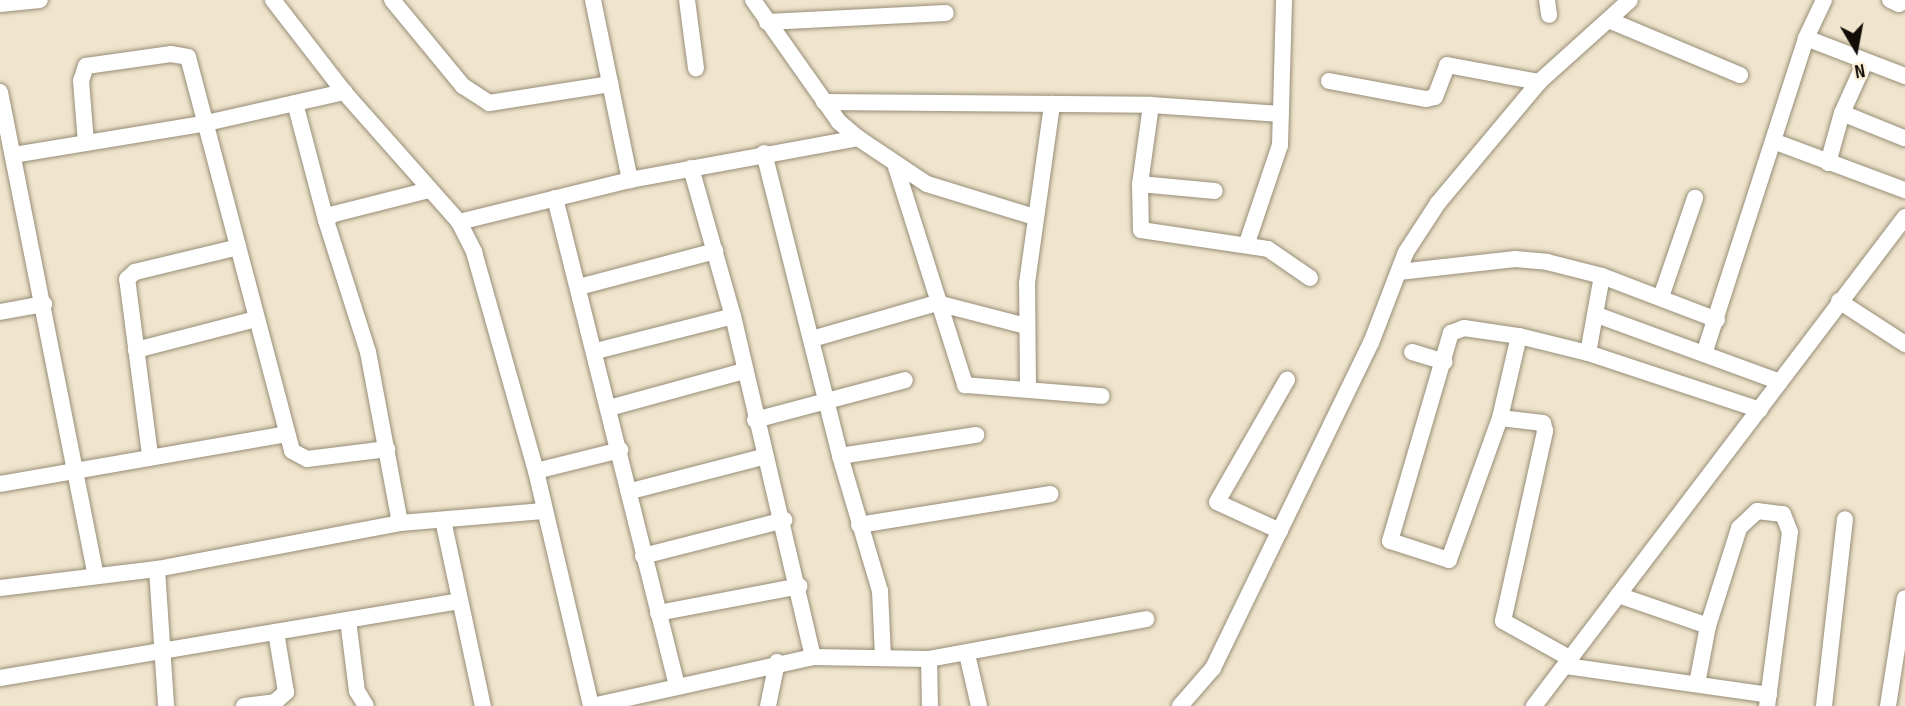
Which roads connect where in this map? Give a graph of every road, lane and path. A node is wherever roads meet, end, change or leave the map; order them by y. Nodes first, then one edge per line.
1 (40, 0) edge
2 (273, 0) edge
3 (392, 0) edge
4 (593, 0) edge
5 (687, 0) edge
6 (753, 0) edge
7 (1284, 0) edge
8 (1630, 0) edge
9 (1824, 0) edge
10 (0, 4) edge
11 (946, 13) dead end
12 (1611, 21) junction
13 (766, 22) junction
14 (1806, 38) junction
15 (1866, 62) junction
16 (696, 68) dead end
17 (1740, 75) dead end
18 (1905, 76) edge
19 (1329, 81) dead end
20 (1539, 82) junction
21 (611, 84) junction
22 (344, 92) junction
23 (1, 102) edge
24 (824, 102) junction
25 (295, 103) junction
26 (1052, 104) junction
27 (1151, 105) junction
28 (1842, 113) junction
29 (1281, 114) junction
30 (202, 124) junction
31 (858, 138) junction
32 (1904, 138) edge
33 (1773, 141) junction
34 (86, 143) junction
35 (764, 153) junction
36 (13, 155) junction
37 (1828, 163) junction
38 (896, 167) junction
39 (691, 168) junction
40 (630, 180) junction
41 (1140, 184) junction
42 (429, 190) junction
43 (1905, 190) edge
44 (1215, 191) dead end
45 (555, 198) junction
46 (1695, 198) dead end
47 (1034, 217) junction
48 (1905, 217) edge
49 (326, 220) junction
50 (459, 222) junction
51 (1885, 241) junction
52 (1905, 242) edge
53 (1247, 243) junction
54 (238, 247) junction
55 (715, 251) junction
56 (1399, 272) junction
57 (1602, 276) junction
58 (1310, 278) dead end
59 (579, 287) junction
60 (1661, 297) junction
61 (1839, 302) junction
62 (937, 303) junction
63 (44, 304) junction
64 (0, 312) edge
65 (1597, 315) junction
66 (733, 316) junction
67 (257, 319) junction
68 (1717, 320) junction
69 (1026, 326) junction
70 (1519, 336) junction
71 (812, 339) junction
72 (1905, 344) edge
73 (136, 350) junction
74 (596, 351) junction
75 (1705, 351) junction
76 (1412, 352) dead end
77 (1588, 353) junction
78 (1445, 362) junction
79 (744, 370) junction
80 (905, 380) dead end
81 (1287, 380) dead end
82 (1780, 382) junction
83 (1028, 388) junction
84 (1102, 396) dead end
85 (827, 402) junction
86 (609, 408) junction
87 (1760, 410) junction
88 (1500, 418) junction
89 (755, 421) junction
90 (286, 434) junction
91 (975, 435) dead end
92 (387, 449) junction
93 (620, 450) junction
94 (150, 455) junction
95 (766, 456) junction
96 (840, 456) junction
97 (78, 470) junction
98 (536, 471) junction
99 (0, 484) edge
100 (631, 491) junction
101 (1051, 494) dead end
102 (544, 511) junction
103 (1845, 519) dead end
104 (443, 520) junction
105 (784, 520) junction
106 (400, 523) junction
107 (859, 524) junction
108 (1280, 531) junction
109 (643, 556) junction
110 (157, 569) junction
111 (96, 576) junction
112 (799, 586) junction
113 (0, 588) edge
114 (1618, 595) junction
115 (1905, 598) edge
116 (458, 601) junction
117 (658, 613) junction
118 (1146, 619) dead end
119 (348, 620) junction
120 (1709, 626) junction
121 (276, 632) junction
122 (163, 651) junction
123 (967, 654) junction
124 (883, 656) junction
125 (813, 657) junction
126 (929, 659) junction
127 (777, 662) junction
128 (1569, 663) junction
129 (0, 678) edge
130 (1697, 684) junction
131 (677, 686) junction
132 (1768, 701) edge
133 (166, 706) edge
134 (244, 706) edge
135 (366, 706) edge
136 (483, 706) edge
137 (591, 706) edge
138 (768, 706) edge
139 (930, 706) edge
140 (979, 706) edge
141 (1180, 706) edge
142 (1534, 706) edge
143 (1824, 706) edge
144 (1888, 706) edge

1 - 10 street
2 - 22 street
3 - 21 street
4 - 21 street
5 - 16 street
6 - 13 street
7 - 29 street
8 - 12 street
9 - 14 street
11 - 13 street
12 - 17 street
12 - 20 street
13 - 24 street
14 - 15 street
14 - 33 street
15 - 18 street
15 - 28 street
19 - 20 street
20 - 56 street
21 - 40 street
22 - 25 street
22 - 42 street
23 - 36 street
24 - 26 street
24 - 31 street
25 - 30 street
25 - 49 street
26 - 27 street
26 - 47 street
27 - 29 street
27 - 41 street
28 - 32 street
28 - 37 street
29 - 53 street
30 - 34 street
30 - 34 street
30 - 54 street
31 - 35 street
31 - 38 street
33 - 37 street
33 - 68 street
34 - 36 street
35 - 39 street
35 - 71 street
36 - 63 street
37 - 43 street
38 - 47 street
38 - 62 street
39 - 40 street
39 - 55 street
40 - 45 street
41 - 44 street
41 - 53 street
42 - 49 street
42 - 50 street
45 - 50 street
45 - 59 street
46 - 60 street
47 - 69 street
48 - 51 street
49 - 92 street
50 - 98 street
51 - 52 street
51 - 61 street
53 - 58 street
54 - 67 street
54 - 73 street
55 - 59 street
55 - 66 street
56 - 57 street
56 - 108 street
57 - 60 street
57 - 65 street
59 - 74 street
60 - 68 street
61 - 72 street
61 - 82 street
62 - 69 street
62 - 71 street
62 - 83 street
63 - 64 street
63 - 97 street
65 - 75 street
65 - 77 street
66 - 74 street
66 - 79 street
67 - 73 street
67 - 90 street
68 - 75 street
69 - 83 street
70 - 77 street
70 - 78 street
70 - 88 street
71 - 85 street
73 - 94 street
74 - 86 street
75 - 82 street
76 - 78 street
77 - 87 street
78 - 88 street
79 - 86 street
79 - 89 street
80 - 85 street
81 - 108 street
82 - 87 street
83 - 84 street
85 - 89 street
85 - 96 street
86 - 93 street
87 - 114 street
88 - 128 street
89 - 95 street
90 - 92 street
90 - 94 street
91 - 96 street
92 - 106 street
93 - 98 street
93 - 100 street
94 - 97 street
95 - 100 street
95 - 105 street
96 - 107 street
97 - 99 street
97 - 111 street
98 - 102 street
100 - 109 street
101 - 107 street
102 - 104 street
102 - 137 street
103 - 143 street
104 - 106 street
104 - 116 street
105 - 109 street
105 - 112 street
106 - 110 street
107 - 124 street
108 - 141 street
109 - 117 street
110 - 111 street
110 - 122 street
111 - 113 street
112 - 117 street
112 - 125 street
114 - 120 street
114 - 128 street
115 - 144 street
116 - 119 street
116 - 136 street
117 - 131 street
118 - 123 street
119 - 121 street
119 - 135 street
120 - 130 street
120 - 132 street
121 - 122 street
121 - 134 street
122 - 129 street
122 - 133 street
123 - 126 street
123 - 140 street
124 - 125 street
124 - 126 street
125 - 127 street
126 - 139 street
127 - 131 street
127 - 138 street
128 - 130 street
128 - 142 street
130 - 132 street
131 - 137 street

